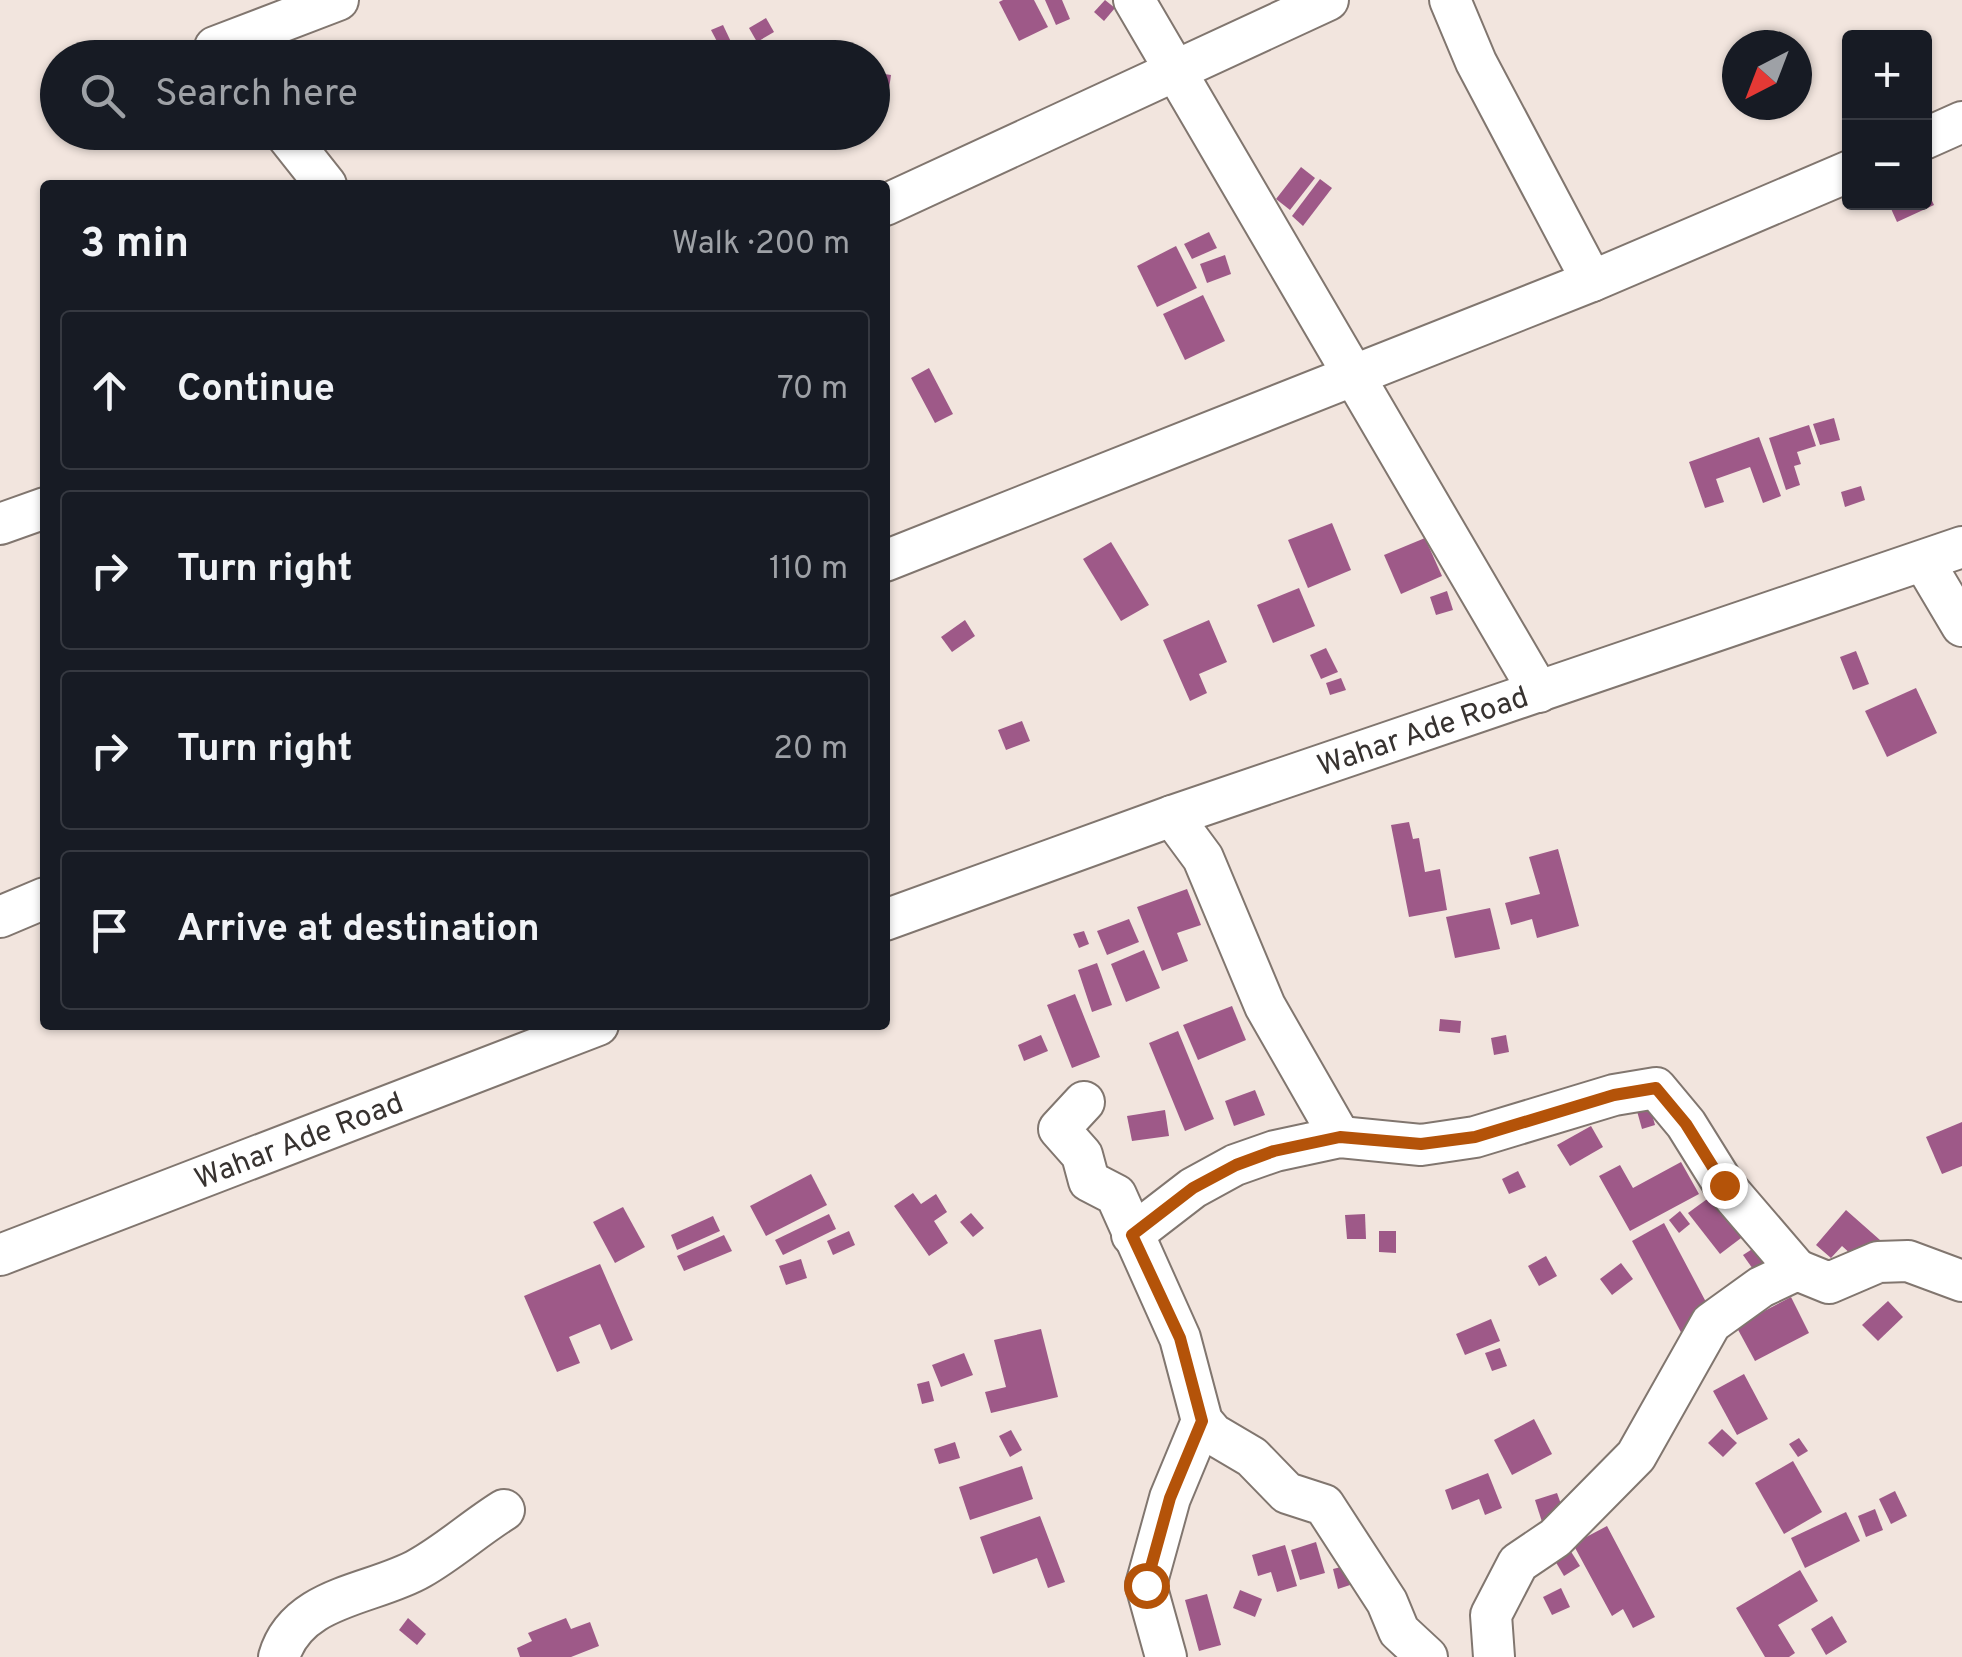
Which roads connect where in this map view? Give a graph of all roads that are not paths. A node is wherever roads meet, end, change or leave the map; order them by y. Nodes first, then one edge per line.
1 (338, 0) edge
2 (1134, 0) edge
3 (1328, 0) edge
4 (1450, 0) edge
5 (233, 40) edge
6 (1176, 70) junction
7 (1962, 122) edge
8 (1932, 135) edge
9 (298, 150) edge
10 (1842, 174) edge
11 (322, 180) edge
12 (890, 203) edge
13 (1592, 281) junction
14 (1354, 375) junction
15 (40, 510) edge
16 (0, 524) edge
17 (1962, 547) edge
18 (890, 559) edge
19 (1924, 562) junction
20 (1962, 626) edge
21 (1538, 692) junction
22 (1172, 816) junction
23 (40, 900) edge
24 (0, 917) edge
25 (890, 918) edge
26 (585, 1030) edge
27 (1084, 1102) dead end
28 (1340, 1137) junction
29 (1132, 1235) junction
30 (0, 1254) edge
31 (1797, 1270) junction
32 (1962, 1281) edge
33 (1202, 1421) junction
34 (504, 1510) dead end
35 (1160, 1655) edge
36 (279, 1657) edge
37 (1427, 1657) edge
38 (1494, 1657) edge

1 - 5 street
2 - 6 street
3 - 6 street
4 - 13 street
6 - 12 street
6 - 14 street
7 - 8 street
9 - 11 street
10 - 13 street
13 - 14 street
14 - 18 street
14 - 21 street
15 - 16 street
17 - 19 street, Wahar Ade Road
19 - 20 street
19 - 21 street, Wahar Ade Road
21 - 22 street, Wahar Ade Road
22 - 25 street, Wahar Ade Road
22 - 28 street
23 - 24 street
26 - 30 street, Wahar Ade Road
27 - 29 street
28 - 29 street
28 - 31 street
29 - 33 street
31 - 32 street
31 - 38 street
33 - 35 street
33 - 37 street
34 - 36 street

